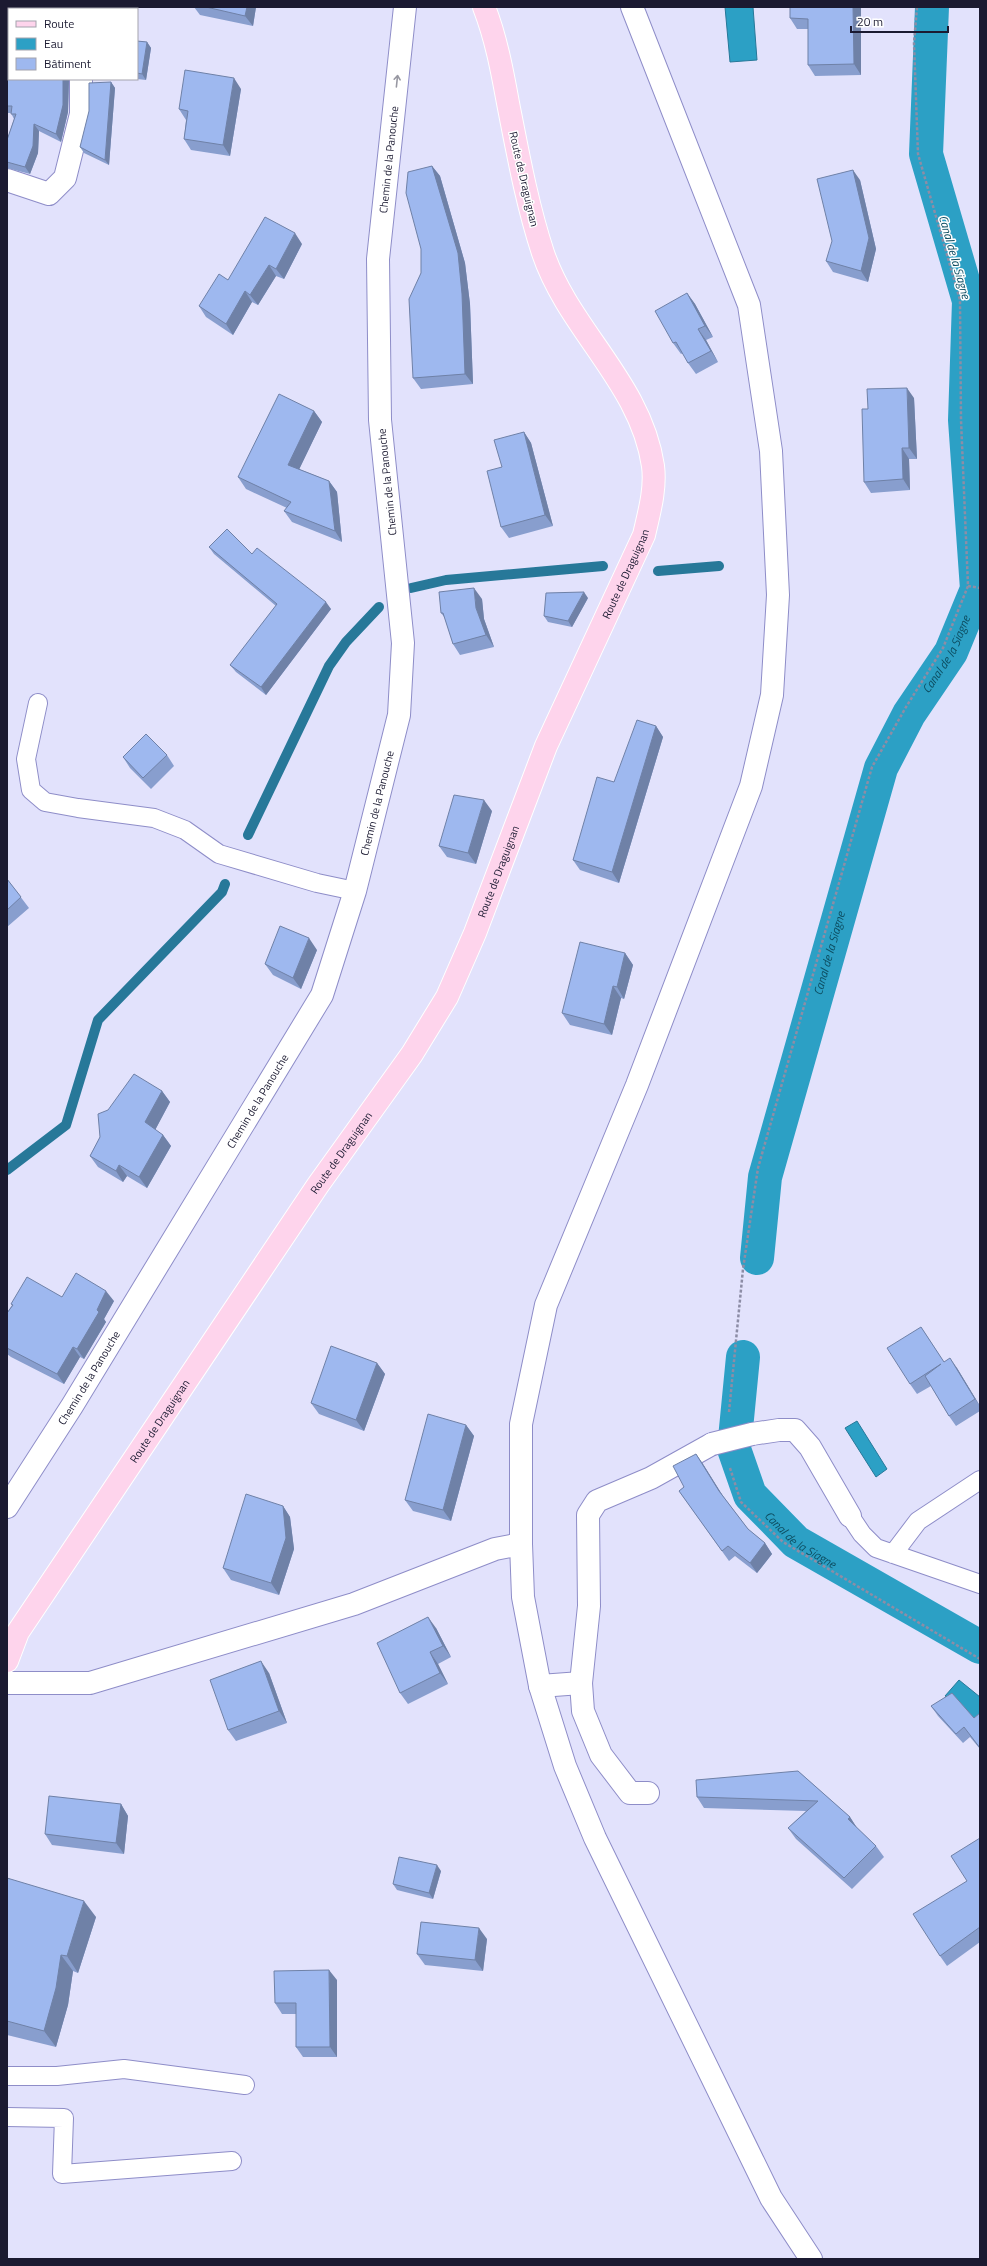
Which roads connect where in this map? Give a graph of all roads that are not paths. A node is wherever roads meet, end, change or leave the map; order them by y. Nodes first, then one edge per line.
1 (405, 7) edge
2 (484, 7) edge
3 (632, 7) edge
4 (81, 80) edge
5 (7, 180) edge
6 (38, 703) dead end
7 (355, 891) junction
8 (980, 1480) edge
9 (7, 1507) edge
10 (850, 1516) joint
11 (520, 1544) junction
12 (893, 1554) junction
13 (980, 1584) edge
14 (7, 1661) edge
15 (7, 1683) edge
16 (581, 1683) junction
17 (540, 1686) junction
18 (648, 1793) dead end
19 (7, 2076) edge
20 (245, 2085) dead end
21 (7, 2117) edge
22 (232, 2161) dead end
23 (811, 2259) edge

7 -> 1 street, Chemin de la Panouche
2 - 14 main road, Route de Draguignan
3 - 11 street
4 - 5 street
6 - 7 lane
7 - 9 street, Chemin de la Panouche
8 - 12 lane
10 - 12 lane
10 - 16 street, bridge
11 - 15 street
11 - 17 street
12 - 13 lane
16 - 17 street
16 - 18 street
17 - 23 street
19 - 20 lane
21 - 22 lane

